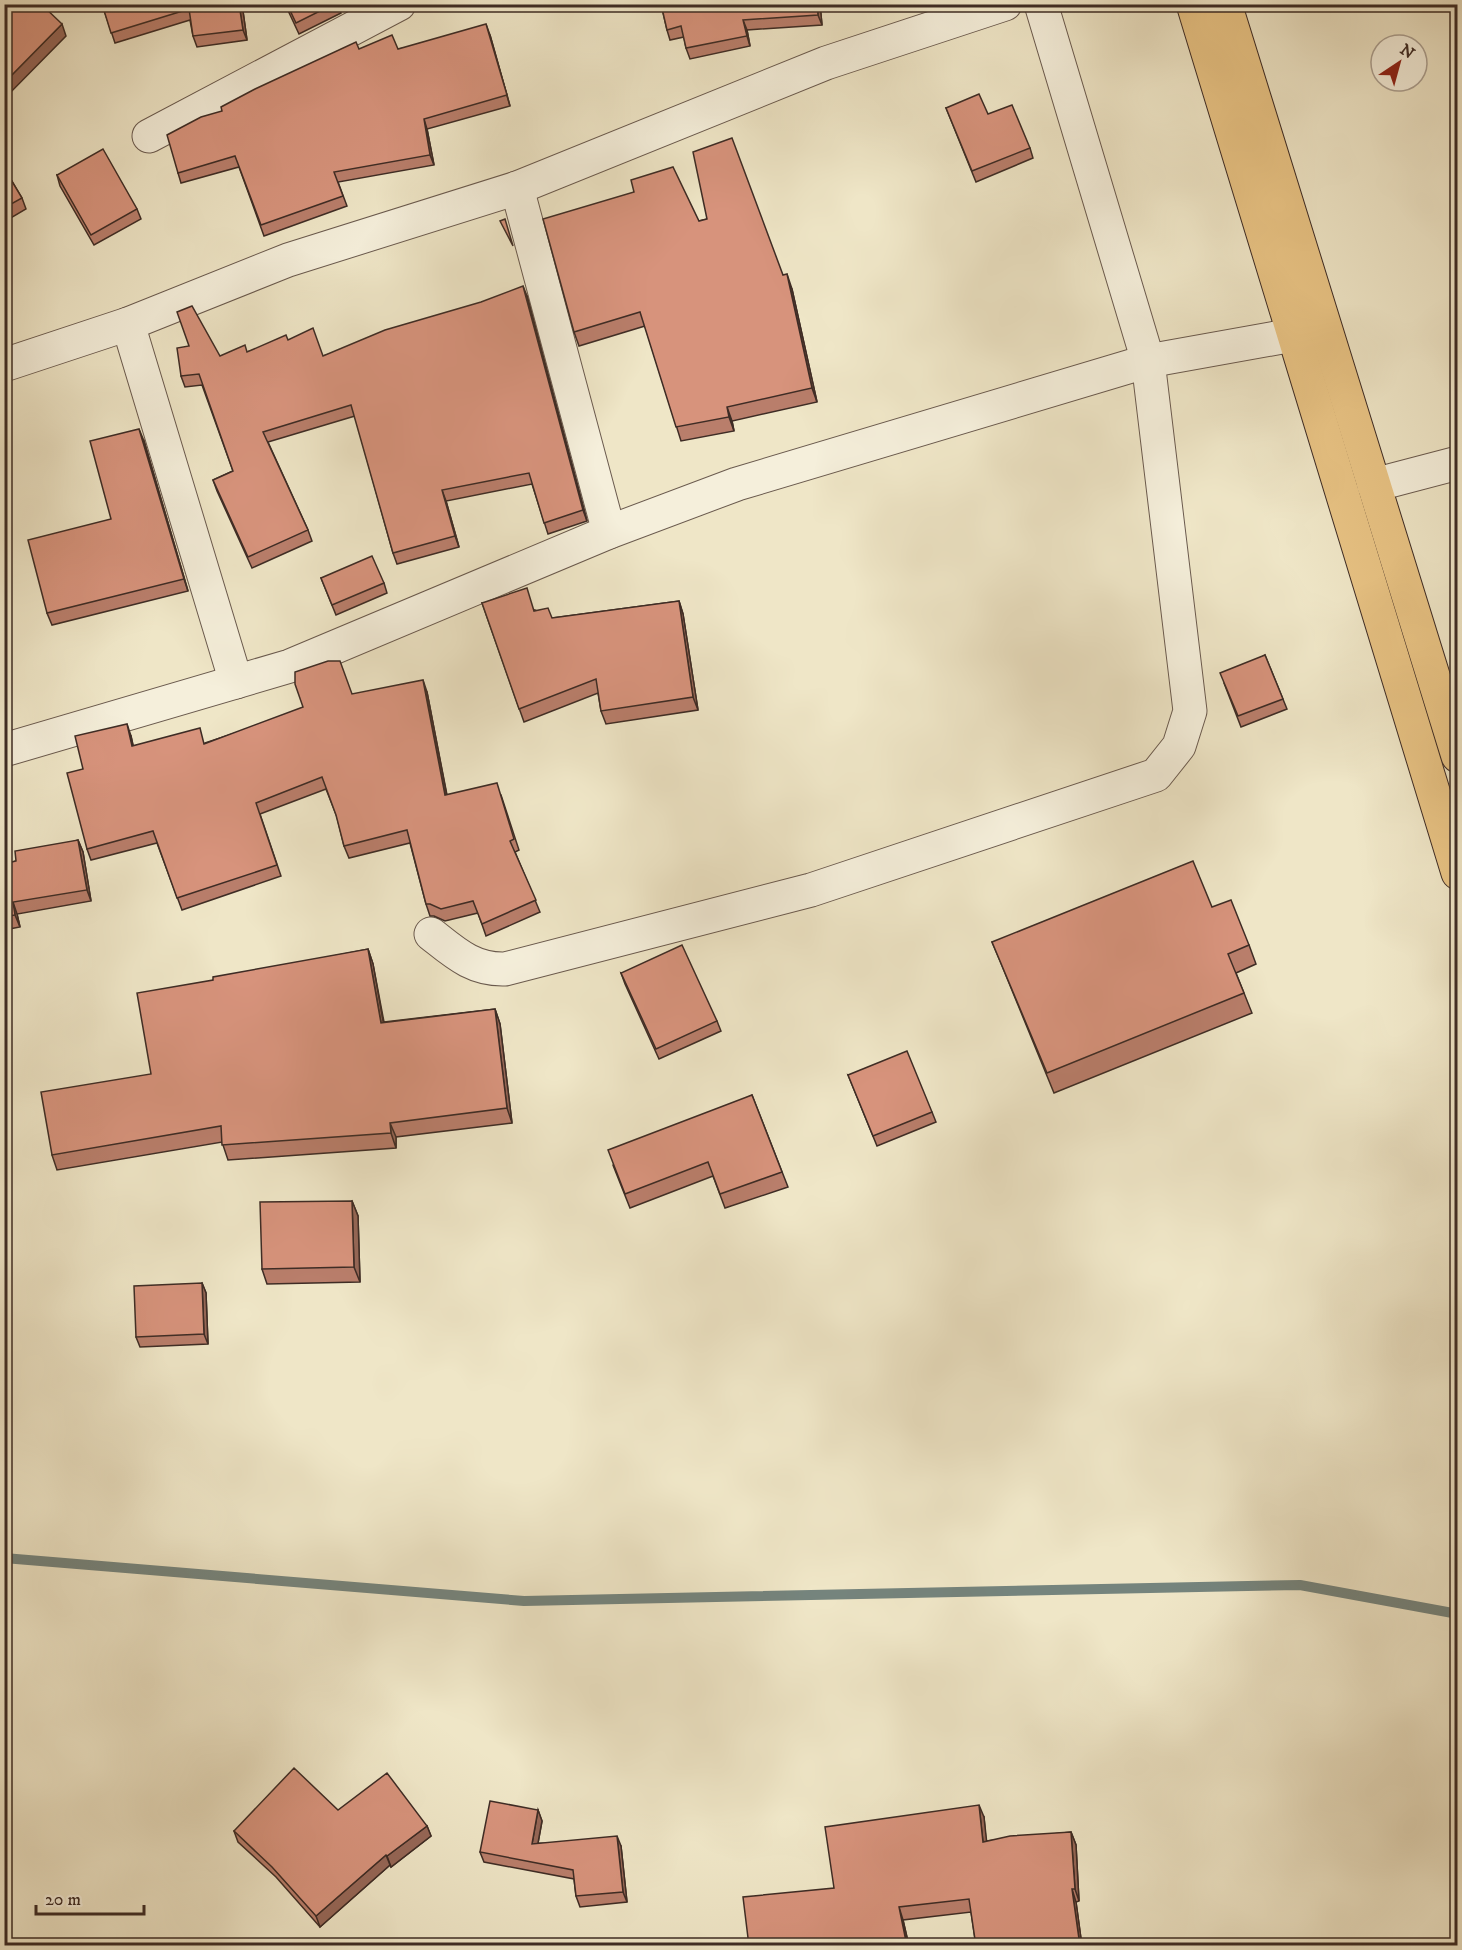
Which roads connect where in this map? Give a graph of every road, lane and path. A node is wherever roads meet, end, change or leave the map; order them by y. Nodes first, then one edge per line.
1 (399, 4) edge
2 (1005, 4) edge
3 (1041, 4) edge
4 (1193, 4) edge
5 (1225, 4) edge
6 (150, 136) dead end
7 (517, 188) junction
8 (128, 324) junction
9 (1293, 335) junction
10 (1148, 361) junction
11 (4, 365) edge
12 (1458, 464) edge
13 (1374, 485) junction
14 (609, 532) junction
15 (236, 682) junction
16 (4, 750) edge
17 (1458, 756) edge
18 (1458, 873) edge
19 (431, 934) dead end

1 - 6 street
2 - 7 street
3 - 10 street
4 - 9 main road
5 - 13 main road
7 - 8 street
7 - 14 street
8 - 11 street
8 - 15 street
9 - 10 street
9 - 18 main road
10 - 14 street
10 - 19 street
12 - 13 street
13 - 17 main road
14 - 15 street
15 - 16 street

